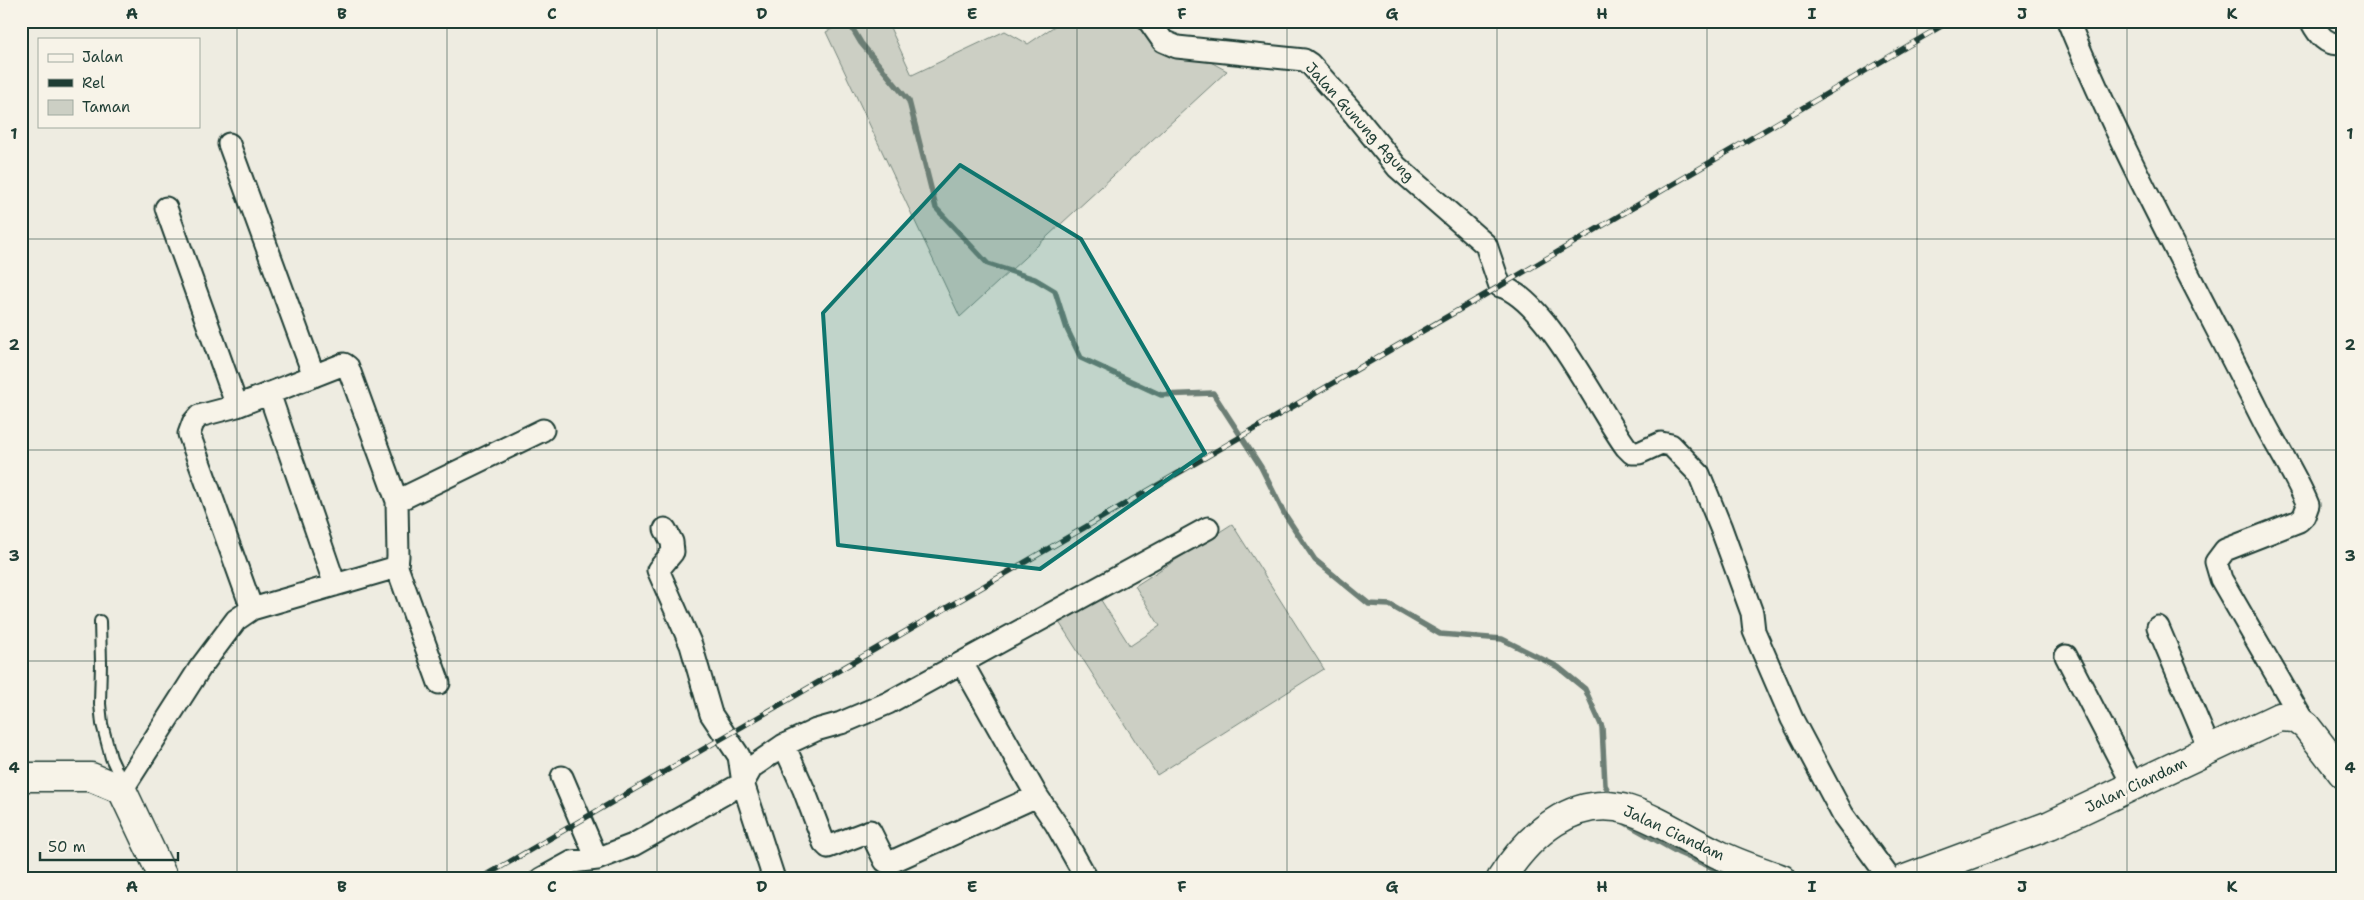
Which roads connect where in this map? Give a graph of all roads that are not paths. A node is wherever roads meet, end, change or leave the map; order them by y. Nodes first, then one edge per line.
1 (1149, 21) edge
2 (2068, 21) edge
3 (2311, 21) edge
4 (2343, 43) edge
5 (229, 144) dead end
6 (166, 208) dead end
7 (314, 376) junction
8 (269, 393) junction
9 (237, 406) junction
10 (543, 430) dead end
11 (397, 501) junction
12 (1208, 528) dead end
13 (665, 529) dead end
14 (397, 567) junction
15 (335, 585) junction
16 (252, 609) junction
17 (100, 621) dead end
18 (2158, 627) dead end
19 (2066, 656) dead end
20 (962, 663) junction
21 (439, 683) dead end
22 (2306, 726) junction
23 (784, 745) junction
24 (2210, 750) junction
25 (2343, 774) edge
26 (562, 776) dead end
27 (21, 777) edge
28 (742, 783) junction
29 (2134, 785) junction
30 (123, 789) junction
31 (1037, 796) junction
32 (597, 859) junction
33 (164, 879) edge
34 (541, 879) edge
35 (774, 879) edge
36 (1087, 879) edge
37 (1501, 879) edge
38 (1782, 879) edge
39 (1890, 879) edge
40 (1905, 879) edge

1 - 39 street, Jalan Gunung Agung
2 - 22 street
3 - 4 street
5 - 7 street
6 - 9 street
7 - 8 street
7 - 11 street
8 - 9 street
8 - 15 street
9 - 16 street
10 - 11 street
11 - 14 street
12 - 20 street
13 - 28 street
14 - 15 street
14 - 21 street
15 - 16 street
16 - 30 street
17 - 30 lane
18 - 24 street
19 - 29 street
20 - 23 street
20 - 31 street
22 - 24 street, Jalan Ciandam
22 - 25 street
23 - 28 street
23 - 31 street
24 - 29 street, Jalan Ciandam
26 - 32 street
27 - 30 street
28 - 32 street
28 - 35 street
29 - 40 street, Jalan Ciandam
30 - 33 street
31 - 36 street
32 - 34 street
37 - 38 street, Jalan Ciandam

